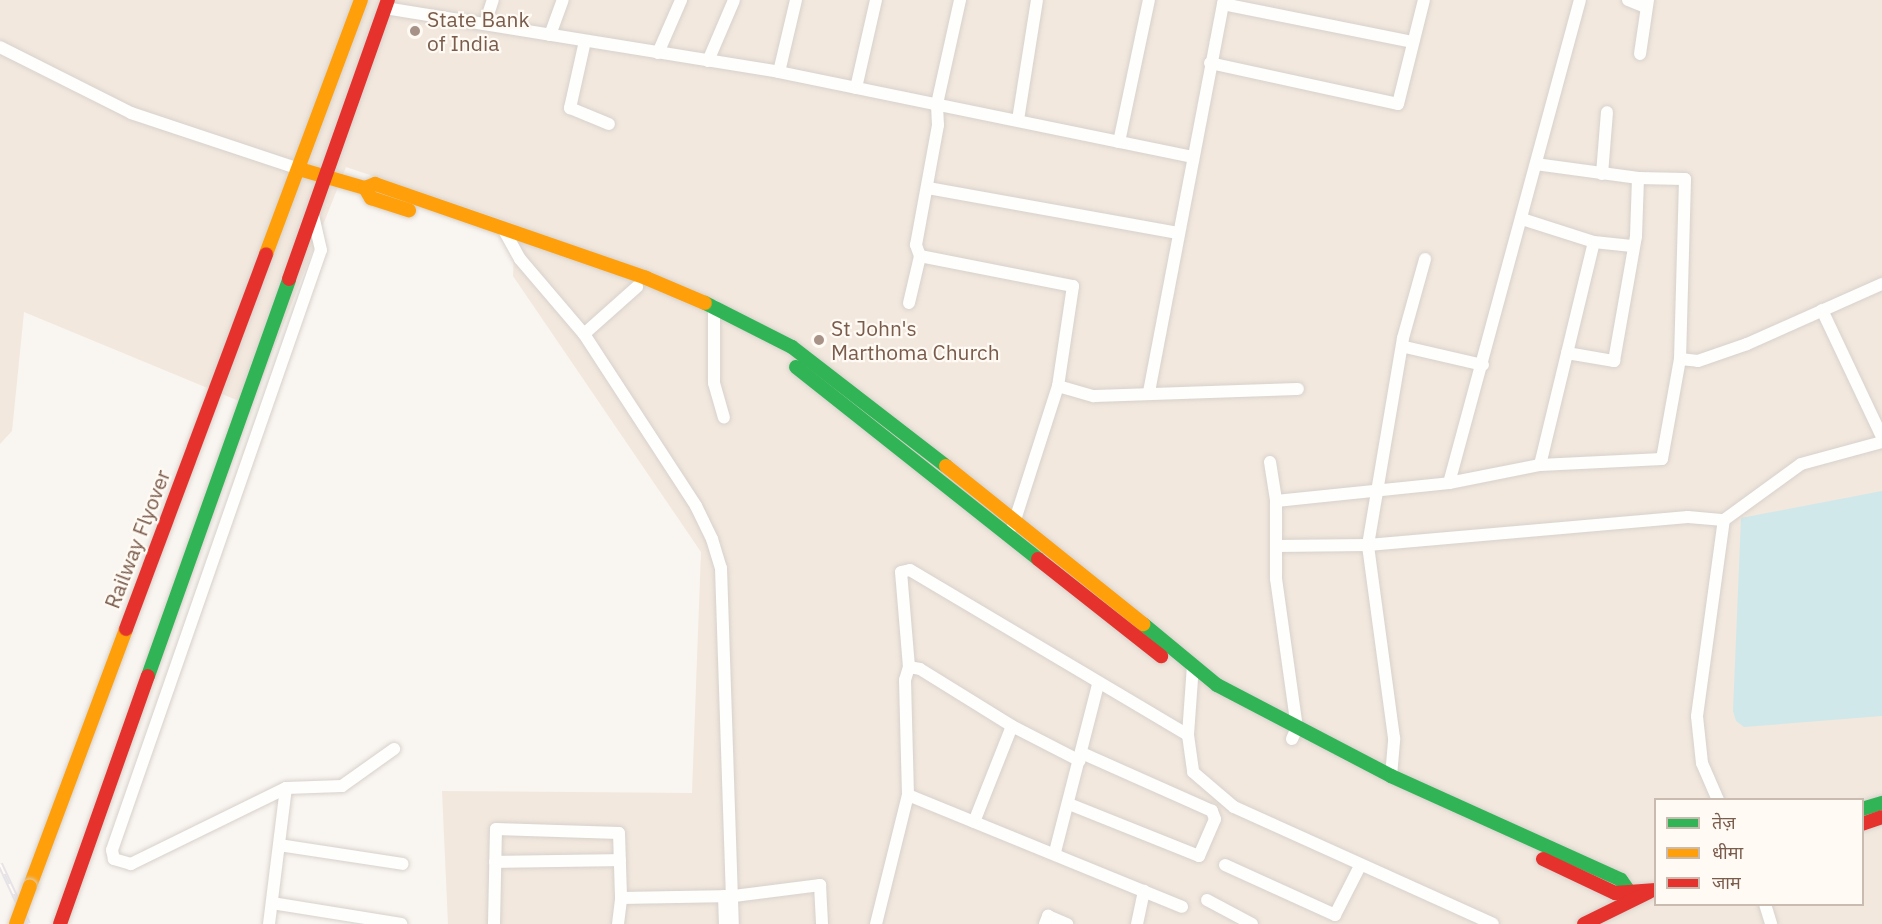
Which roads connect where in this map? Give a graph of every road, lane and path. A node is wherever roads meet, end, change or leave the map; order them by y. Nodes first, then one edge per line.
1 (361, 0) edge
2 (493, 0) edge
3 (563, 0) edge
4 (681, 0) edge
5 (734, 0) edge
6 (796, 0) edge
7 (876, 0) edge
8 (960, 0) edge
9 (1037, 0) edge
10 (1149, 0) edge
11 (1424, 0) edge
12 (1580, 0) edge
13 (1628, 0) edge
14 (1224, 2) edge
15 (1647, 3) edge
16 (387, 4) edge
17 (485, 24) junction
18 (550, 35) junction
19 (585, 41) junction
20 (1413, 42) junction
21 (0, 47) edge
22 (658, 53) junction
23 (1640, 54) dead end
24 (708, 61) junction
25 (1210, 63) junction
26 (779, 72) junction
27 (856, 88) junction
28 (937, 104) junction
29 (1607, 112) dead end
30 (1018, 120) junction
31 (609, 124) dead end
32 (1119, 142) junction
33 (1192, 157) junction
34 (1536, 164) junction
35 (299, 169) junction
36 (1602, 174) junction
37 (326, 175) junction
38 (1638, 178) junction
39 (365, 188) junction
40 (928, 188) junction
41 (312, 213) junction
42 (1522, 219) junction
43 (505, 232) junction
44 (1178, 233) junction
45 (1594, 242) junction
46 (512, 245) junction
47 (1632, 246) junction
48 (920, 256) junction
49 (1425, 259) dead end
50 (1882, 284) edge
51 (637, 287) junction
52 (909, 303) dead end
53 (1822, 310) junction
54 (714, 312) junction
55 (584, 334) junction
56 (1405, 347) junction
57 (1567, 353) junction
58 (1680, 359) junction
59 (1483, 364) junction
60 (1058, 386) junction
61 (1298, 389) dead end
62 (1149, 392) junction
63 (724, 418) dead end
64 (1882, 437) edge
65 (1882, 442) edge
66 (1270, 462) dead end
67 (1540, 465) junction
68 (1449, 483) junction
69 (1377, 490) junction
70 (1276, 501) junction
71 (1015, 520) junction
72 (1724, 520) junction
73 (1010, 538) junction
74 (1368, 545) junction
75 (1276, 546) junction
76 (1193, 665) junction
77 (909, 667) junction
78 (1192, 680) junction
79 (1098, 684) junction
80 (1012, 726) junction
81 (1294, 734) junction
82 (1188, 735) junction
83 (394, 749) dead end
84 (1081, 757) junction
85 (1391, 776) junction
86 (286, 788) junction
87 (908, 795) junction
88 (1717, 798) edge
89 (1882, 803) edge
90 (1069, 804) junction
91 (1864, 809) edge
92 (1882, 817) edge
93 (974, 822) junction
94 (1864, 824) edge
95 (279, 845) junction
96 (1055, 852) junction
97 (620, 860) junction
98 (495, 862) junction
99 (403, 864) dead end
100 (1225, 865) dead end
101 (1359, 866) junction
102 (1628, 890) junction
103 (1144, 891) junction
104 (1653, 891) edge
105 (729, 896) junction
106 (621, 898) junction
107 (1207, 900) dead end
108 (272, 903) junction
109 (1766, 906) edge
110 (1182, 907) dead end
111 (1588, 923) edge
112 (16, 924) edge
113 (60, 924) edge
114 (269, 924) edge
115 (401, 924) edge
116 (494, 924) edge
117 (618, 924) edge
118 (724, 924) edge
119 (734, 924) edge
120 (822, 924) edge
121 (876, 924) edge
122 (1045, 924) edge
123 (1067, 924) edge
124 (1137, 924) edge
125 (1252, 924) edge
126 (1494, 924) edge
127 (1771, 924) edge

1 - 35 main road, Railway Flyover
2 - 17 street
3 - 18 street
4 - 22 street
5 - 24 street
6 - 26 street
7 - 27 street
8 - 28 street
9 - 30 street
10 - 32 street
11 - 20 street
12 - 34 street
13 - 15 street
14 - 20 street
14 - 25 street
15 - 23 street
16 - 17 street
16 - 37 main road
17 - 18 street
18 - 19 street
19 - 22 street
19 - 31 street
20 - 25 street
21 - 35 street
22 - 24 street
24 - 26 street
25 - 33 street
26 - 27 street
27 - 28 street
28 - 30 street
28 - 40 street
29 - 36 street
30 - 32 street
32 - 33 street
33 - 44 street
34 - 36 street
34 - 42 street
35 - 37 main road
35 - 112 main road, Railway Flyover, bridge
36 - 38 street
37 - 39 main road
37 - 41 main road
38 - 47 street
38 - 58 street
39 - 43 main road
39 - 46 main road
40 - 44 street
40 - 48 street
41 - 86 street
41 - 113 main road
42 - 45 street
42 - 59 street
43 - 46 street
43 - 54 main road
44 - 62 street
45 - 47 street
45 - 57 street
46 - 51 main road
46 - 55 street
47 - 57 street
48 - 52 street
48 - 60 street
49 - 56 street
50 - 53 street
51 - 54 main road
51 - 55 street
53 - 58 street
53 - 64 street
54 - 63 street
54 - 71 main road
54 - 73 main road
55 - 105 street
56 - 59 street
56 - 69 street
57 - 67 street
58 - 67 street
59 - 68 street
60 - 62 street
60 - 71 street
61 - 62 street
65 - 72 street
66 - 70 street
67 - 68 street
68 - 69 street
69 - 70 street
69 - 74 street
70 - 75 street
71 - 73 street
71 - 76 main road
72 - 74 street
72 - 88 street
73 - 78 main road
74 - 75 street
74 - 85 street
75 - 81 street
76 - 78 street
76 - 81 main road
77 - 79 street
77 - 80 street
77 - 87 street
78 - 81 main road
78 - 82 street
79 - 82 street
79 - 84 street
80 - 84 street
80 - 93 street
81 - 85 main road
81 - 102 main road
82 - 101 street
83 - 86 street
84 - 90 street
84 - 90 street
85 - 102 main road
86 - 95 street
87 - 93 street
87 - 121 street
89 - 91 main road
90 - 96 street
92 - 94 main road
93 - 96 street
95 - 99 street
95 - 108 street
96 - 103 street
97 - 98 street
97 - 98 street
97 - 106 street
98 - 116 street
100 - 101 street
101 - 126 street
102 - 104 main road
103 - 110 street
103 - 124 street
104 - 111 main road
105 - 106 street
105 - 118 street
105 - 119 street
105 - 120 street
106 - 117 street
107 - 125 street
108 - 114 street
108 - 115 street
109 - 127 street
122 - 123 street

